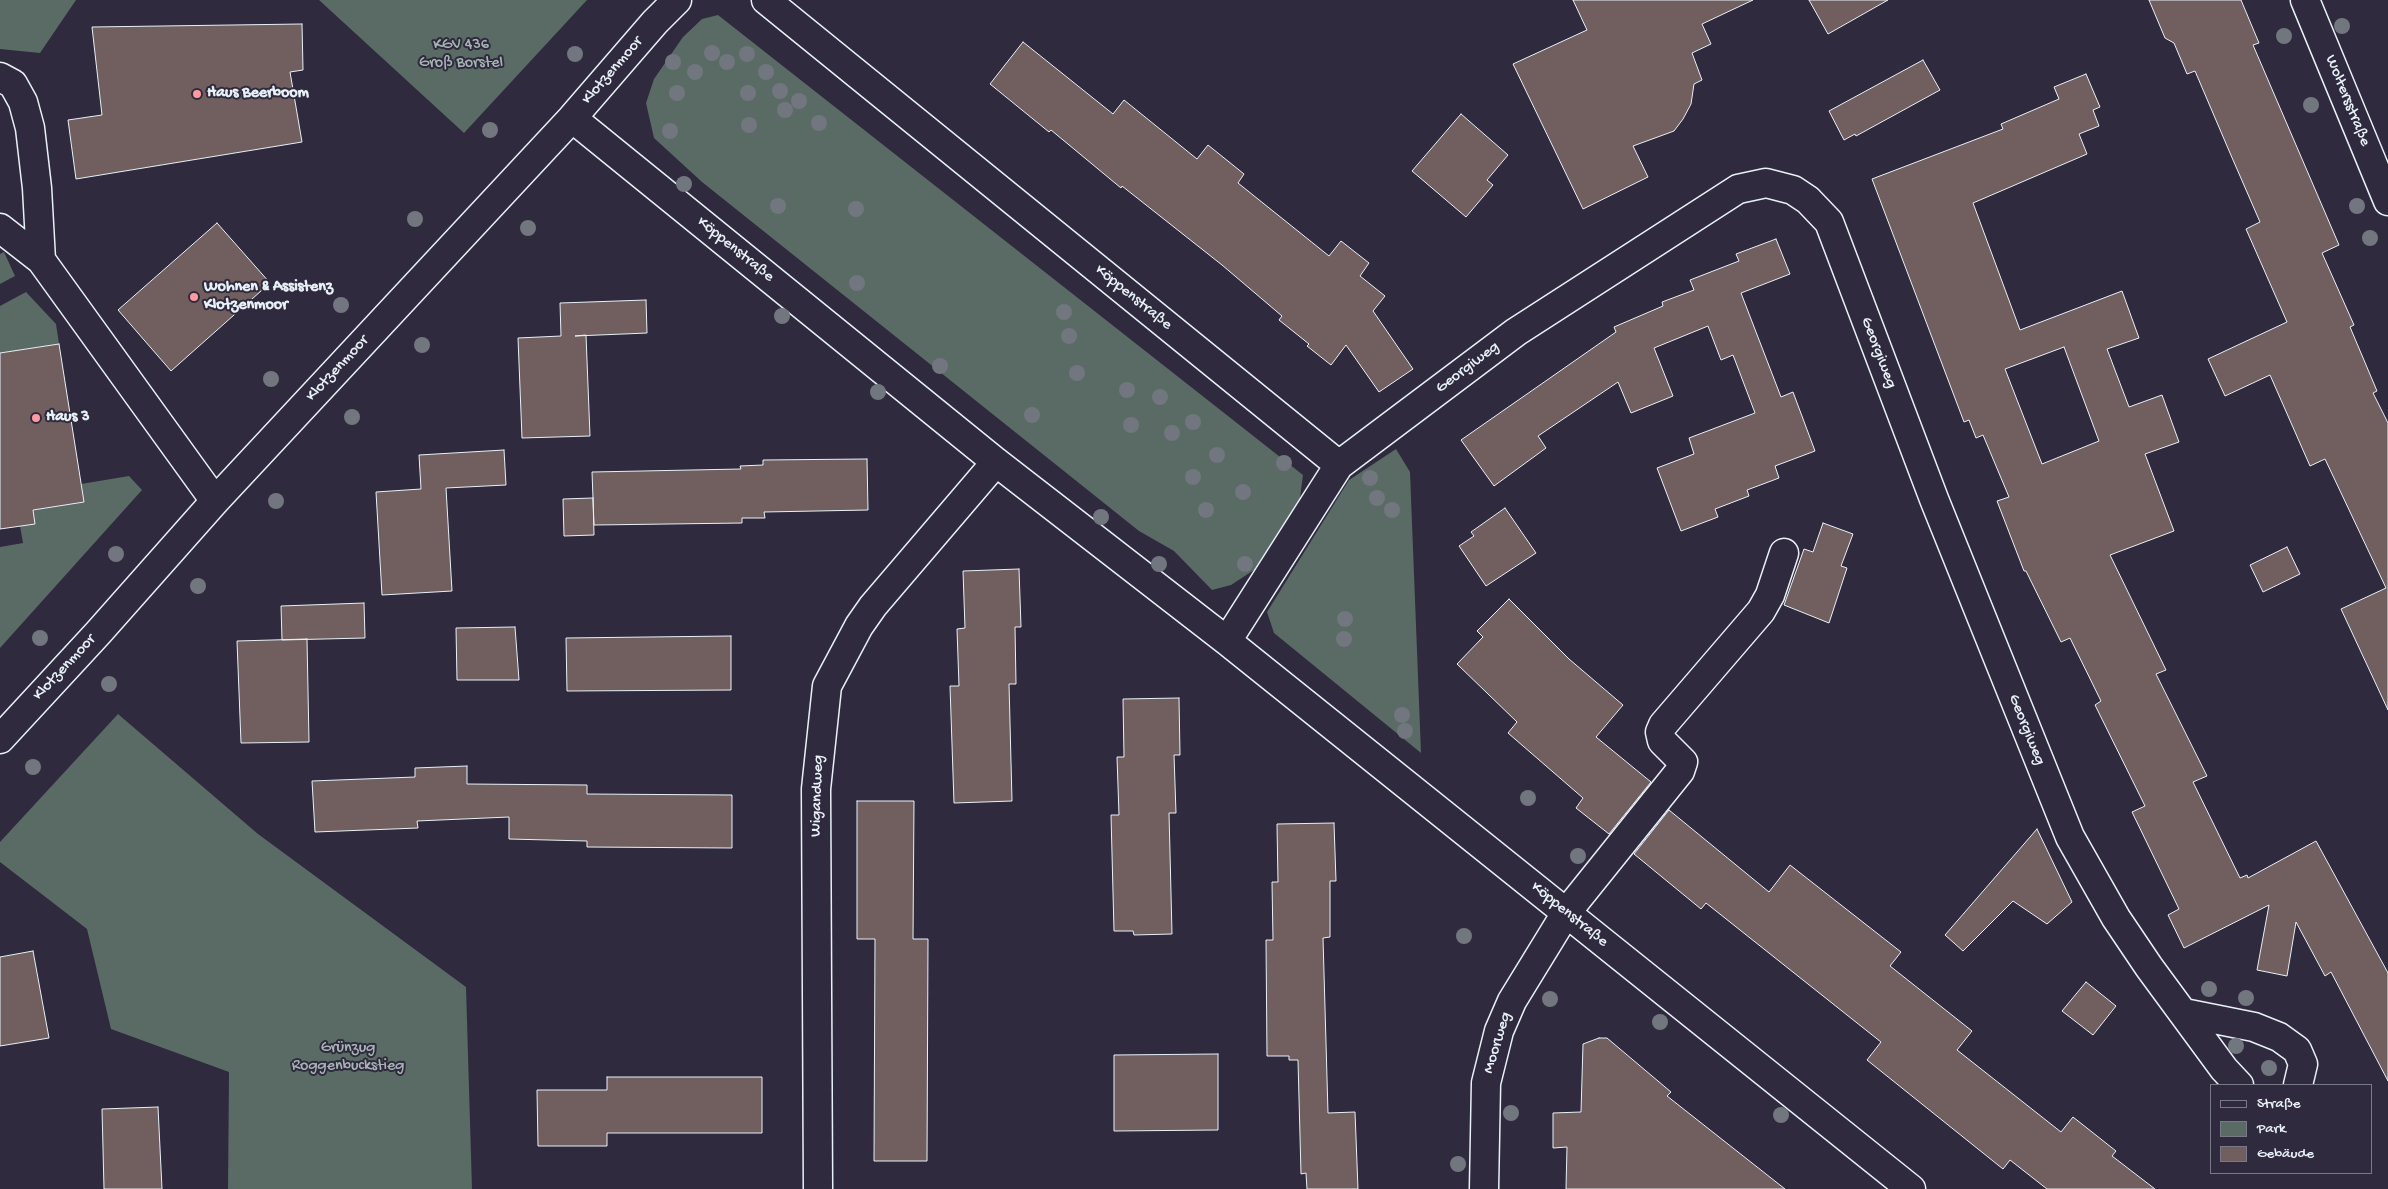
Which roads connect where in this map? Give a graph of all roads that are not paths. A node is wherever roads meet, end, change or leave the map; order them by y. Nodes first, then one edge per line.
1 (677, 0) edge
2 (766, 0) edge
3 (2305, 0) edge
4 (0, 77) edge
5 (572, 118) junction
6 (2388, 201) edge
7 (0, 228) edge
8 (47, 259) junction
9 (996, 462) junction
10 (1339, 465) junction
11 (215, 501) junction
12 (1784, 553) dead end
13 (1227, 641) junction
14 (0, 739) edge
15 (1566, 913) junction
16 (2184, 1013) junction
17 (2238, 1084) edge
18 (2298, 1084) edge
19 (818, 1189) edge
20 (1484, 1189) edge
21 (1911, 1189) edge

1 - 5 street, Klotzenmoor
2 - 10 street, Köppenstraße
3 - 6 street, Woltersstraße
4 - 8 street
5 - 9 street, Köppenstraße
5 - 11 street, Klotzenmoor
7 - 8 street
8 - 11 street
9 - 13 street, Köppenstraße
9 - 19 street, Wigandweg
10 - 13 street
10 - 16 street, Georgiweg
11 - 14 street, Klotzenmoor
12 - 15 street, Moorweg
13 - 15 street, Köppenstraße
15 - 20 street, Moorweg
15 - 21 street, Köppenstraße
16 - 17 street, Georgiweg
16 - 18 street

